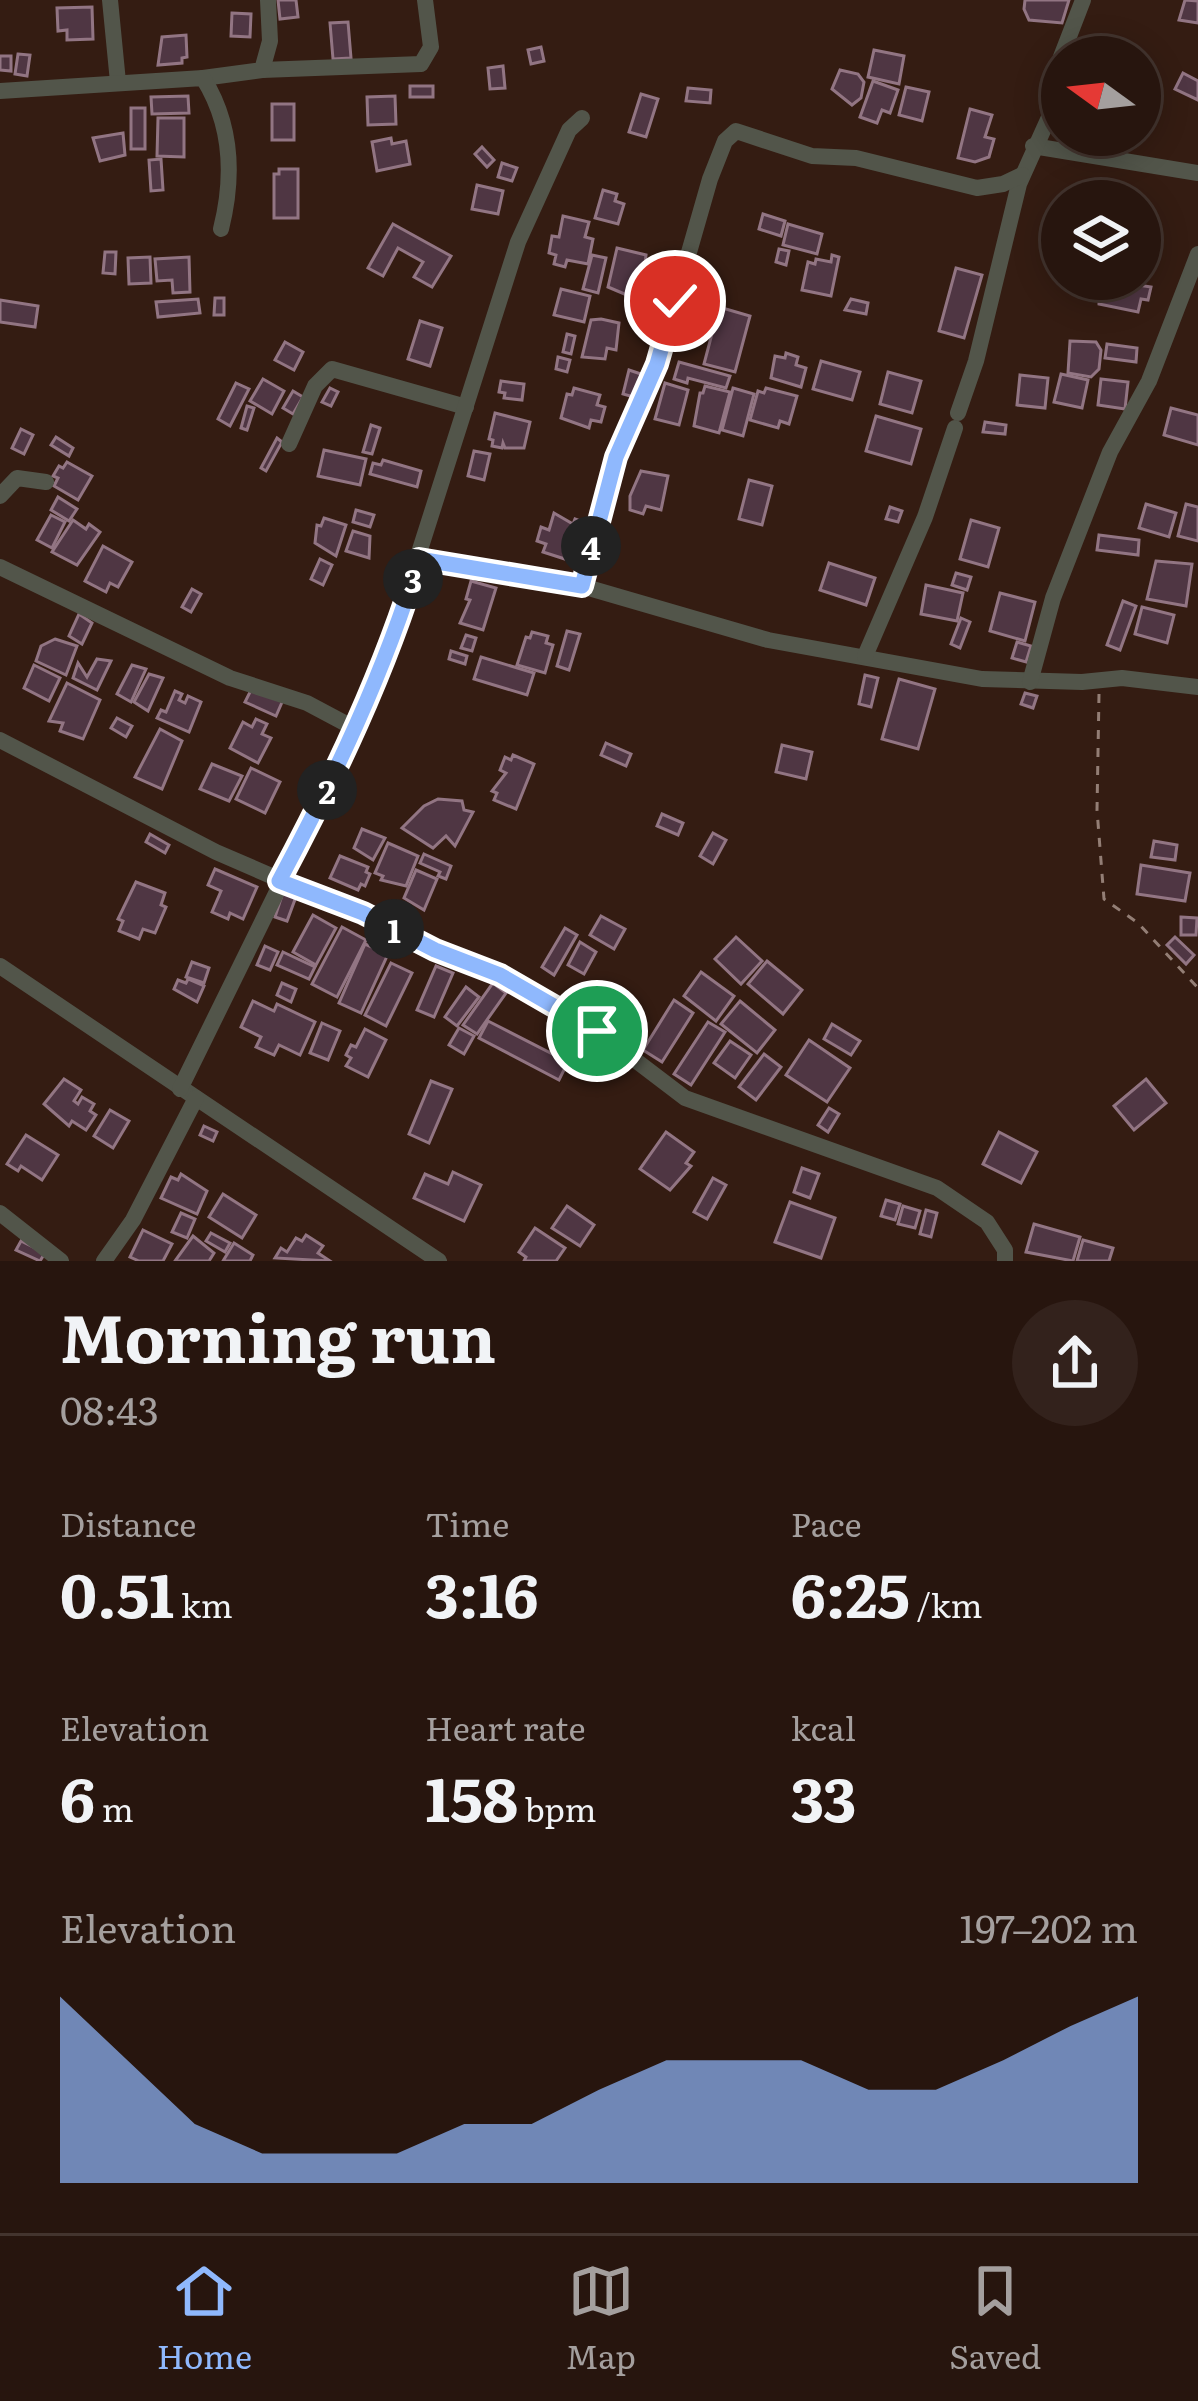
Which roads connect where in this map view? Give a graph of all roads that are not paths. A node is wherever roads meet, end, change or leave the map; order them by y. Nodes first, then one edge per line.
1 (110, 0) edge
2 (268, 0) edge
3 (425, 0) edge
4 (1083, 0) edge
5 (262, 70) junction
6 (203, 78) junction
7 (118, 82) junction
8 (0, 91) edge
9 (582, 118) dead end
10 (1034, 146) junction
11 (1198, 173) edge
12 (1022, 175) junction
13 (221, 229) dead end
14 (1198, 254) edge
15 (466, 407) junction
16 (289, 444) dead end
17 (46, 482) dead end
18 (0, 496) edge
19 (419, 559) junction
20 (0, 567) edge
21 (582, 586) junction
22 (865, 656) junction
23 (1030, 682) junction
24 (1196, 683) edge
25 (354, 728) junction
26 (0, 740) edge
27 (279, 881) junction
28 (0, 966) edge
29 (188, 1093) junction
30 (0, 1213) edge
31 (61, 1261) edge
32 (104, 1261) edge
33 (439, 1261) edge
34 (1004, 1261) edge

1 - 7 street
2 - 5 street
3 - 5 street
4 - 10 street
5 - 6 street
6 - 7 street
6 - 13 street
7 - 8 street
9 - 15 street
10 - 11 street
10 - 12 street
12 - 21 street
12 - 22 street
14 - 23 street
15 - 16 street
15 - 19 street
17 - 18 street
19 - 21 street
19 - 25 street
20 - 25 street
21 - 22 street
22 - 23 street
23 - 24 street
25 - 27 street
26 - 27 street
27 - 29 street
27 - 34 street
28 - 29 street
29 - 32 street
29 - 33 street
30 - 31 street

